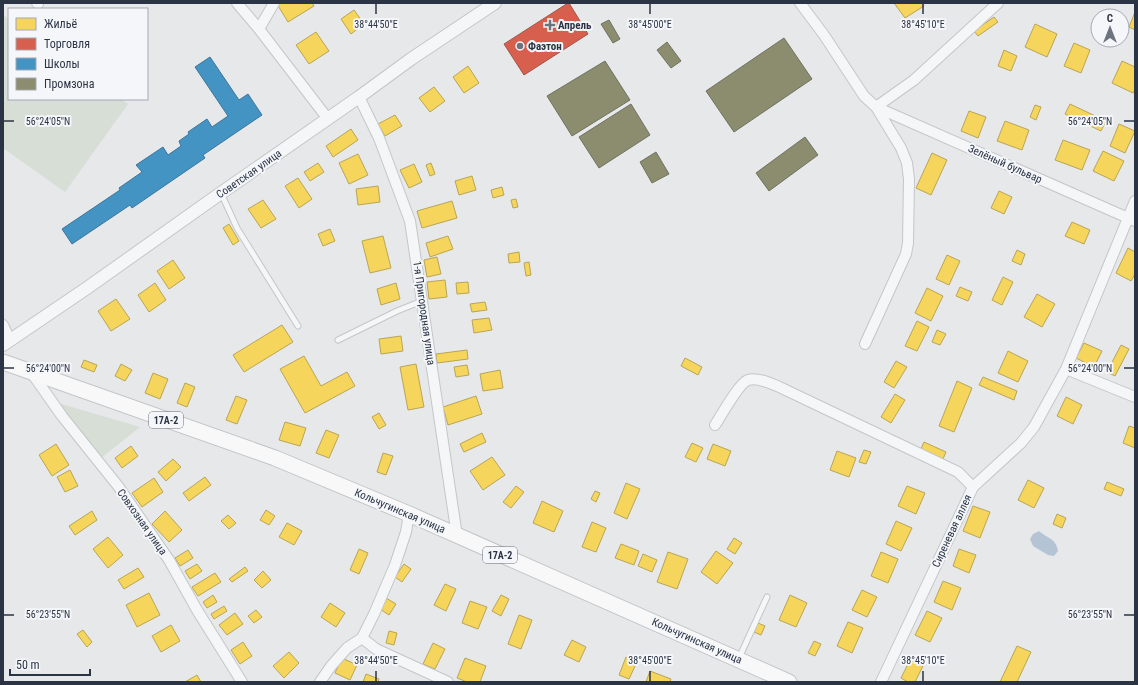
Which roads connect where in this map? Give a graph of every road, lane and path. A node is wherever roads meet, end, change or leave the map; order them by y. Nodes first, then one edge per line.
1 (237, 3) edge
2 (274, 3) edge
3 (495, 3) edge
4 (800, 3) edge
5 (998, 3) edge
6 (259, 29) junction
7 (359, 98) junction
8 (876, 106) junction
9 (328, 119) junction
10 (222, 193) junction
11 (1135, 201) edge
12 (1132, 220) edge
13 (422, 301) junction
14 (3, 325) edge
15 (298, 326) dead end
16 (338, 340) dead end
17 (6, 343) edge
18 (865, 344) dead end
19 (3, 362) edge
20 (1066, 369) junction
21 (30, 371) junction
22 (1135, 397) edge
23 (715, 425) dead end
24 (973, 487) junction
25 (409, 514) junction
26 (457, 536) junction
27 (767, 597) dead end
28 (362, 638) junction
29 (738, 660) junction
30 (242, 682) edge
31 (320, 682) edge
32 (448, 682) edge
33 (789, 682) edge
34 (881, 682) edge

1 - 6 street
2 - 6 street
3 - 7 street, Советская улица
4 - 8 street
5 - 8 street
6 - 9 street
7 - 9 street, Советская улица
7 - 13 street, 1-я Пригородная улица
8 - 12 street, Зелёный бульвар
8 - 18 street
9 - 10 street, Советская улица
10 - 15 lane
10 - 17 street, Советская улица
11 - 12 street, Сиреневая аллея
12 - 20 street, Сиреневая аллея
13 - 16 lane
13 - 26 street, 1-я Пригородная улица
14 - 17 street
19 - 21 main road, Кольчугинская улица / 17А-2
20 - 22 street
20 - 24 street, Сиреневая аллея
21 - 25 main road, Кольчугинская улица / 17А-2
21 - 30 street, Совхозная улица
23 - 24 street
24 - 34 street, Сиреневая аллея
25 - 26 main road, Кольчугинская улица / 17А-2
25 - 28 street
26 - 29 main road, Кольчугинская улица / 17А-2
27 - 29 lane
28 - 31 street
28 - 32 street
29 - 33 main road, Кольчугинская улица / 17А-2

